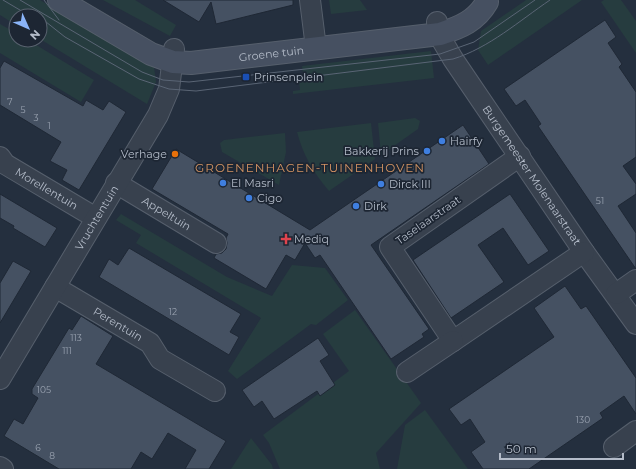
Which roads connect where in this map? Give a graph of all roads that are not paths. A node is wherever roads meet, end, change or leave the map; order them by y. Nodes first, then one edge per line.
1 (59, 0) edge
2 (83, 0) edge
3 (310, 0) edge
4 (489, 1) edge
5 (439, 28) junction
6 (315, 41) junction
7 (173, 56) junction
8 (520, 156) junction
9 (0, 157) edge
10 (116, 183) junction
11 (96, 218) junction
12 (216, 243) dead end
13 (584, 252) junction
14 (636, 280) edge
15 (55, 287) junction
16 (616, 294) junction
17 (636, 324) edge
18 (453, 341) junction
19 (407, 372) dead end
20 (0, 379) edge
21 (215, 391) dead end
22 (636, 431) edge
23 (614, 446) dead end
24 (0, 467) edge
25 (3, 469) edge

1 - 7 street, Groene tuin
2 - 7 street, Groene tuin
3 - 6 street
4 - 5 street, Groene tuin
5 - 6 street, Groene tuin
5 - 8 street, Burgemeester Molenaarstraat
6 - 7 street, Groene tuin
7 - 10 street, Vruchtentuin
8 - 13 street, Burgemeester Molenaarstraat
8 - 18 street, Taselaarstraat
9 - 11 street, Morellentuin
10 - 11 street, Vruchtentuin
10 - 12 street, Appeltuin
11 - 15 street, Vruchtentuin
13 - 16 street, Burgemeester Molenaarstraat
13 - 18 street
14 - 16 street
15 - 20 street, Vruchtentuin
15 - 21 street, Perentuin
16 - 17 street, Burgemeester Molenaarstraat
18 - 19 street
22 - 23 street
24 - 25 street

